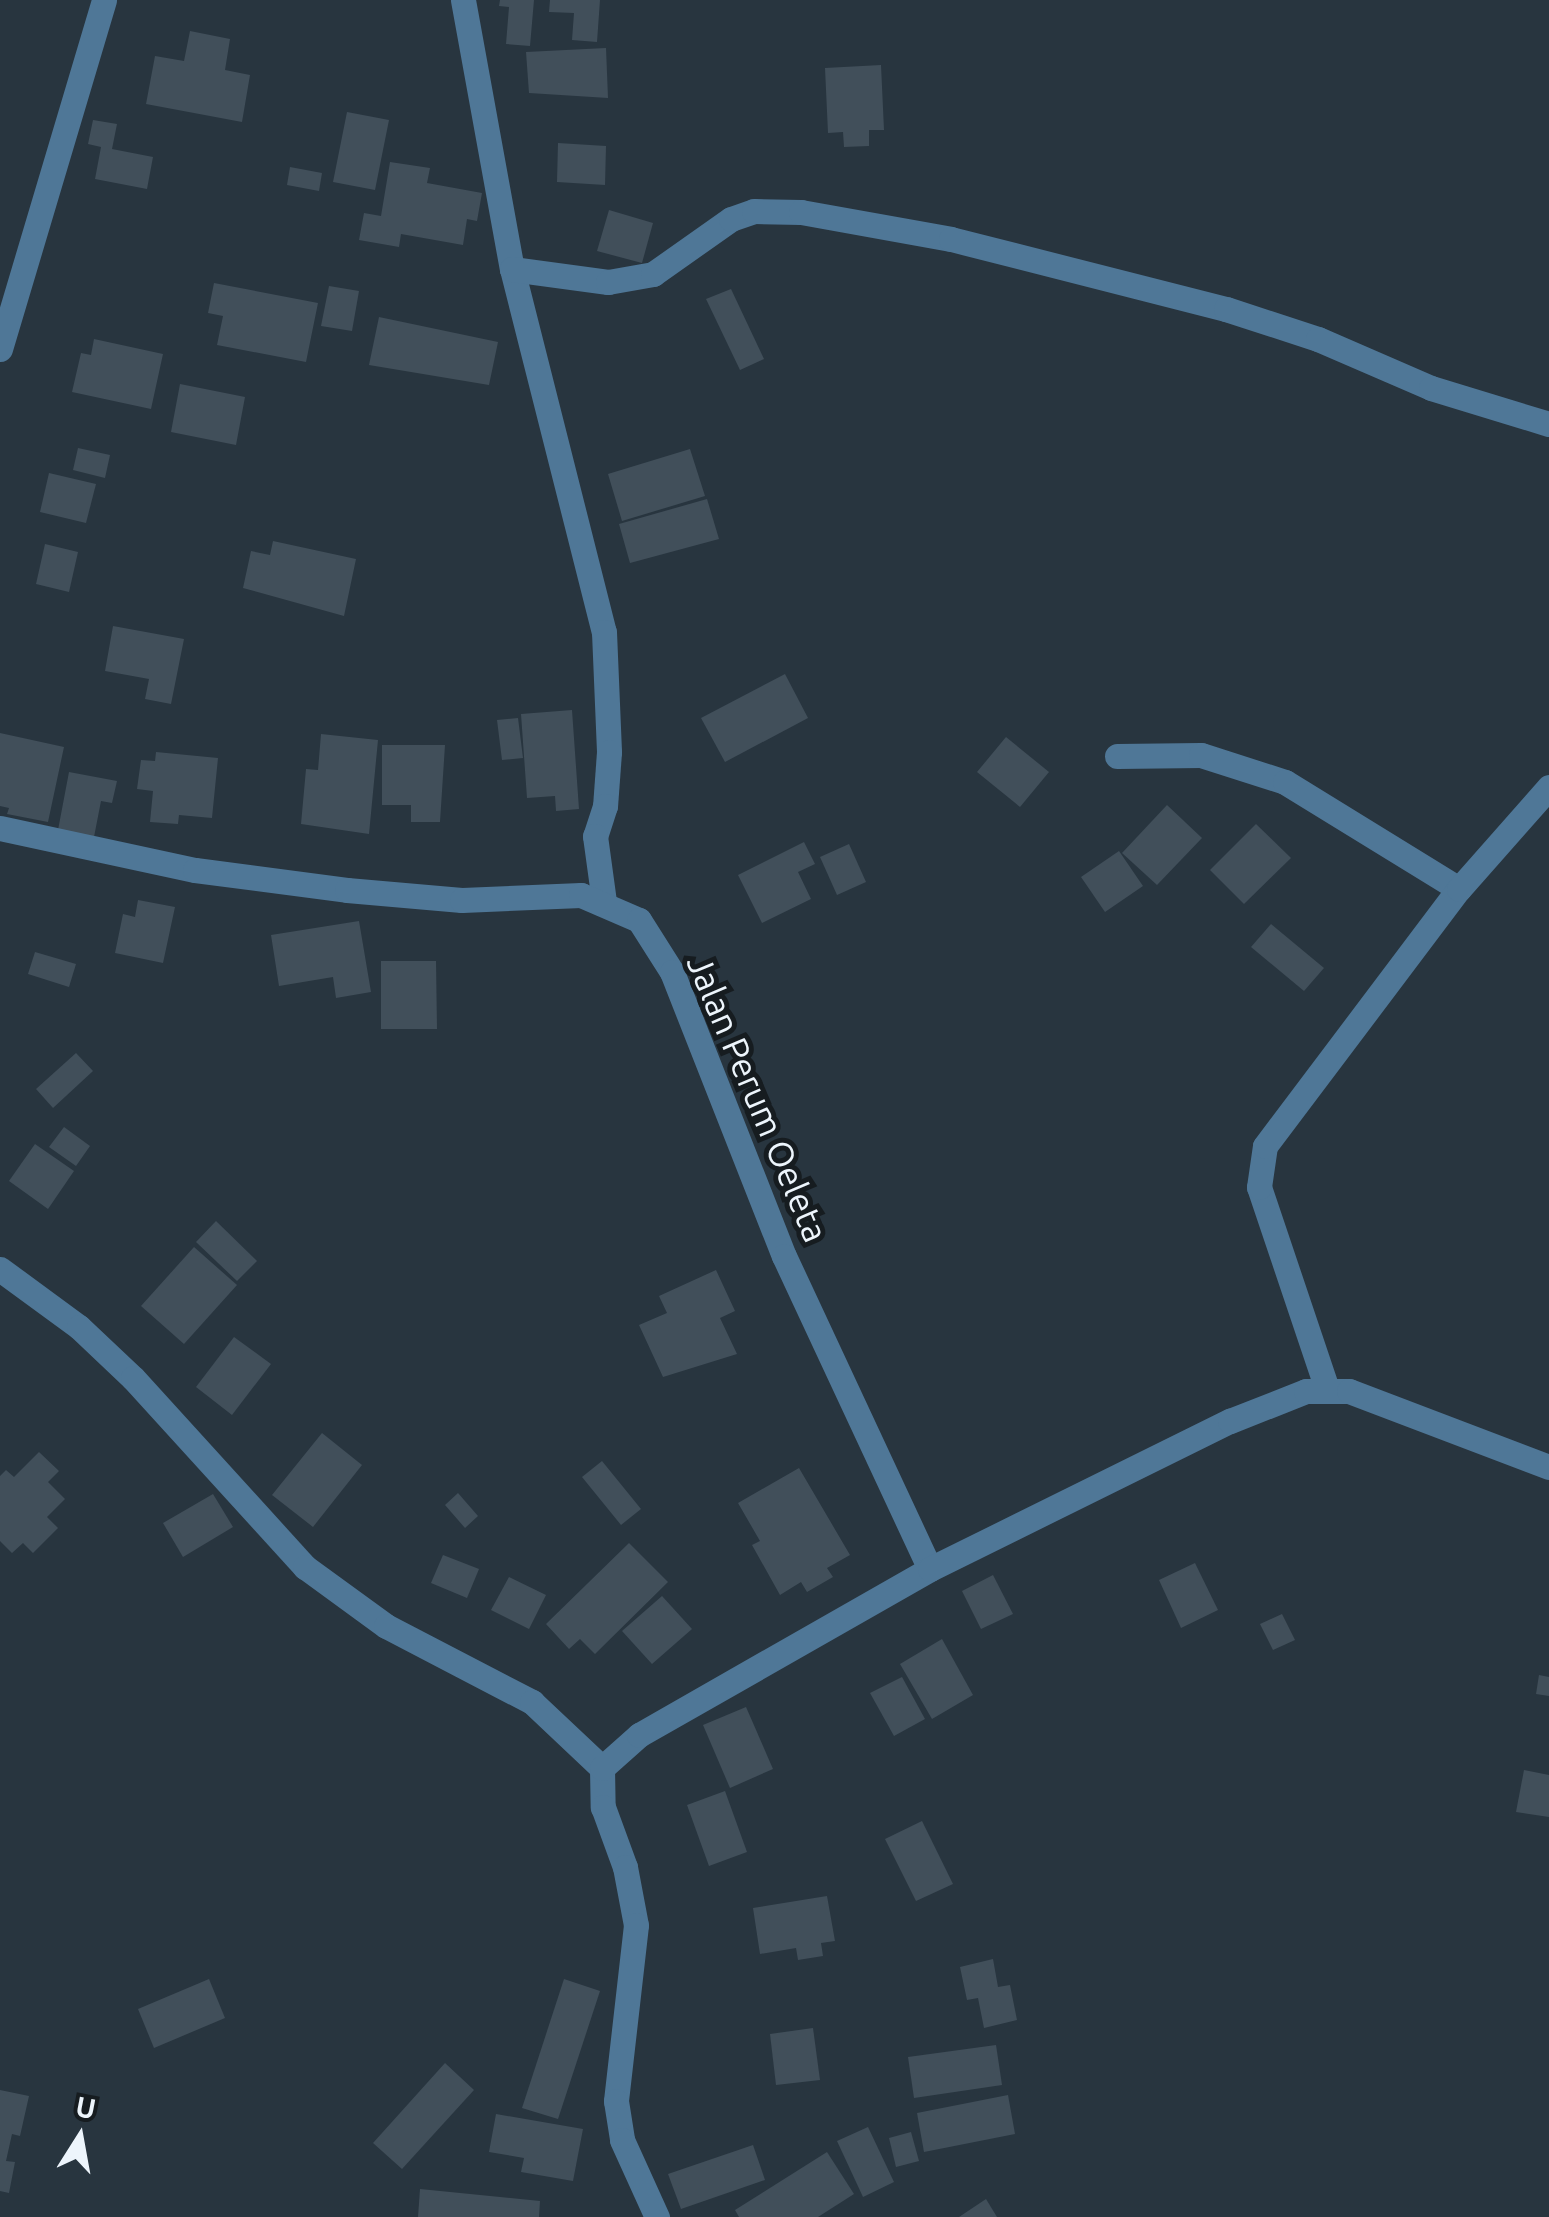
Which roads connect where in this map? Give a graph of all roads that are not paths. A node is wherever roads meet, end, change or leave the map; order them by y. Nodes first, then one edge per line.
1 (104, 0) edge
2 (463, 0) edge
3 (512, 269) junction
4 (0, 349) edge
5 (1549, 424) edge
6 (1117, 756) dead end
7 (1549, 787) edge
8 (0, 828) edge
9 (1460, 888) junction
10 (604, 902) junction
11 (0, 1269) edge
12 (1326, 1386) junction
13 (1549, 1467) edge
14 (930, 1569) junction
15 (602, 1768) junction
16 (657, 2217) edge

1 - 4 street
2 - 3 street
3 - 5 street
3 - 10 street
6 - 9 street
7 - 9 street
8 - 10 street, Jalan Perum Oeleta
9 - 12 street
10 - 14 street, Jalan Perum Oeleta
11 - 15 street
12 - 13 street
12 - 14 street
14 - 15 street
15 - 16 street

